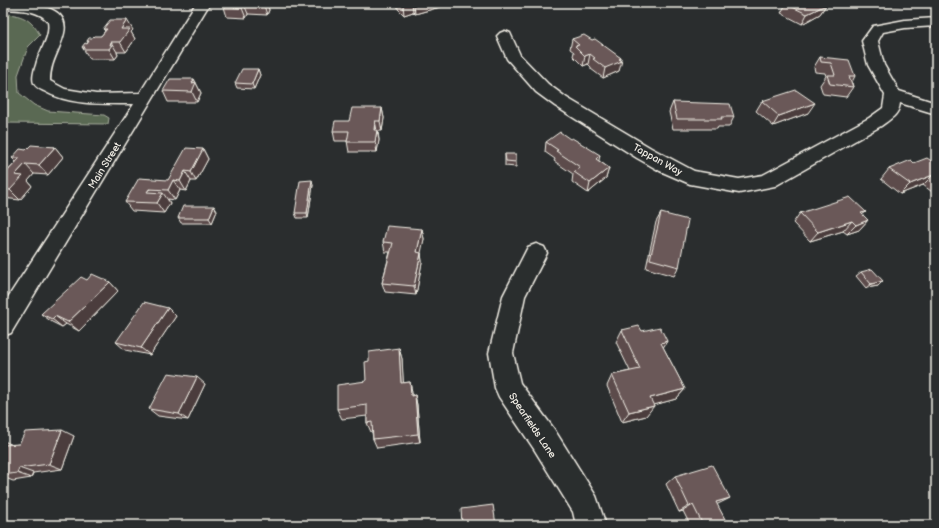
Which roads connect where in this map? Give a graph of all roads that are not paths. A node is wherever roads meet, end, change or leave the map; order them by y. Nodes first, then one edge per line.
1 (203, 3) edge
2 (3, 5) edge
3 (936, 22) edge
4 (506, 36) dead end
5 (893, 95) junction
6 (145, 98) junction
7 (936, 108) edge
8 (536, 253) dead end
9 (3, 326) edge
10 (591, 525) edge

1 - 6 street, Main Street
2 - 6 street
3 - 5 street
4 - 5 street, Tappan Way
5 - 7 street
6 - 9 street, Main Street
8 - 10 street, Spearfields Lane

